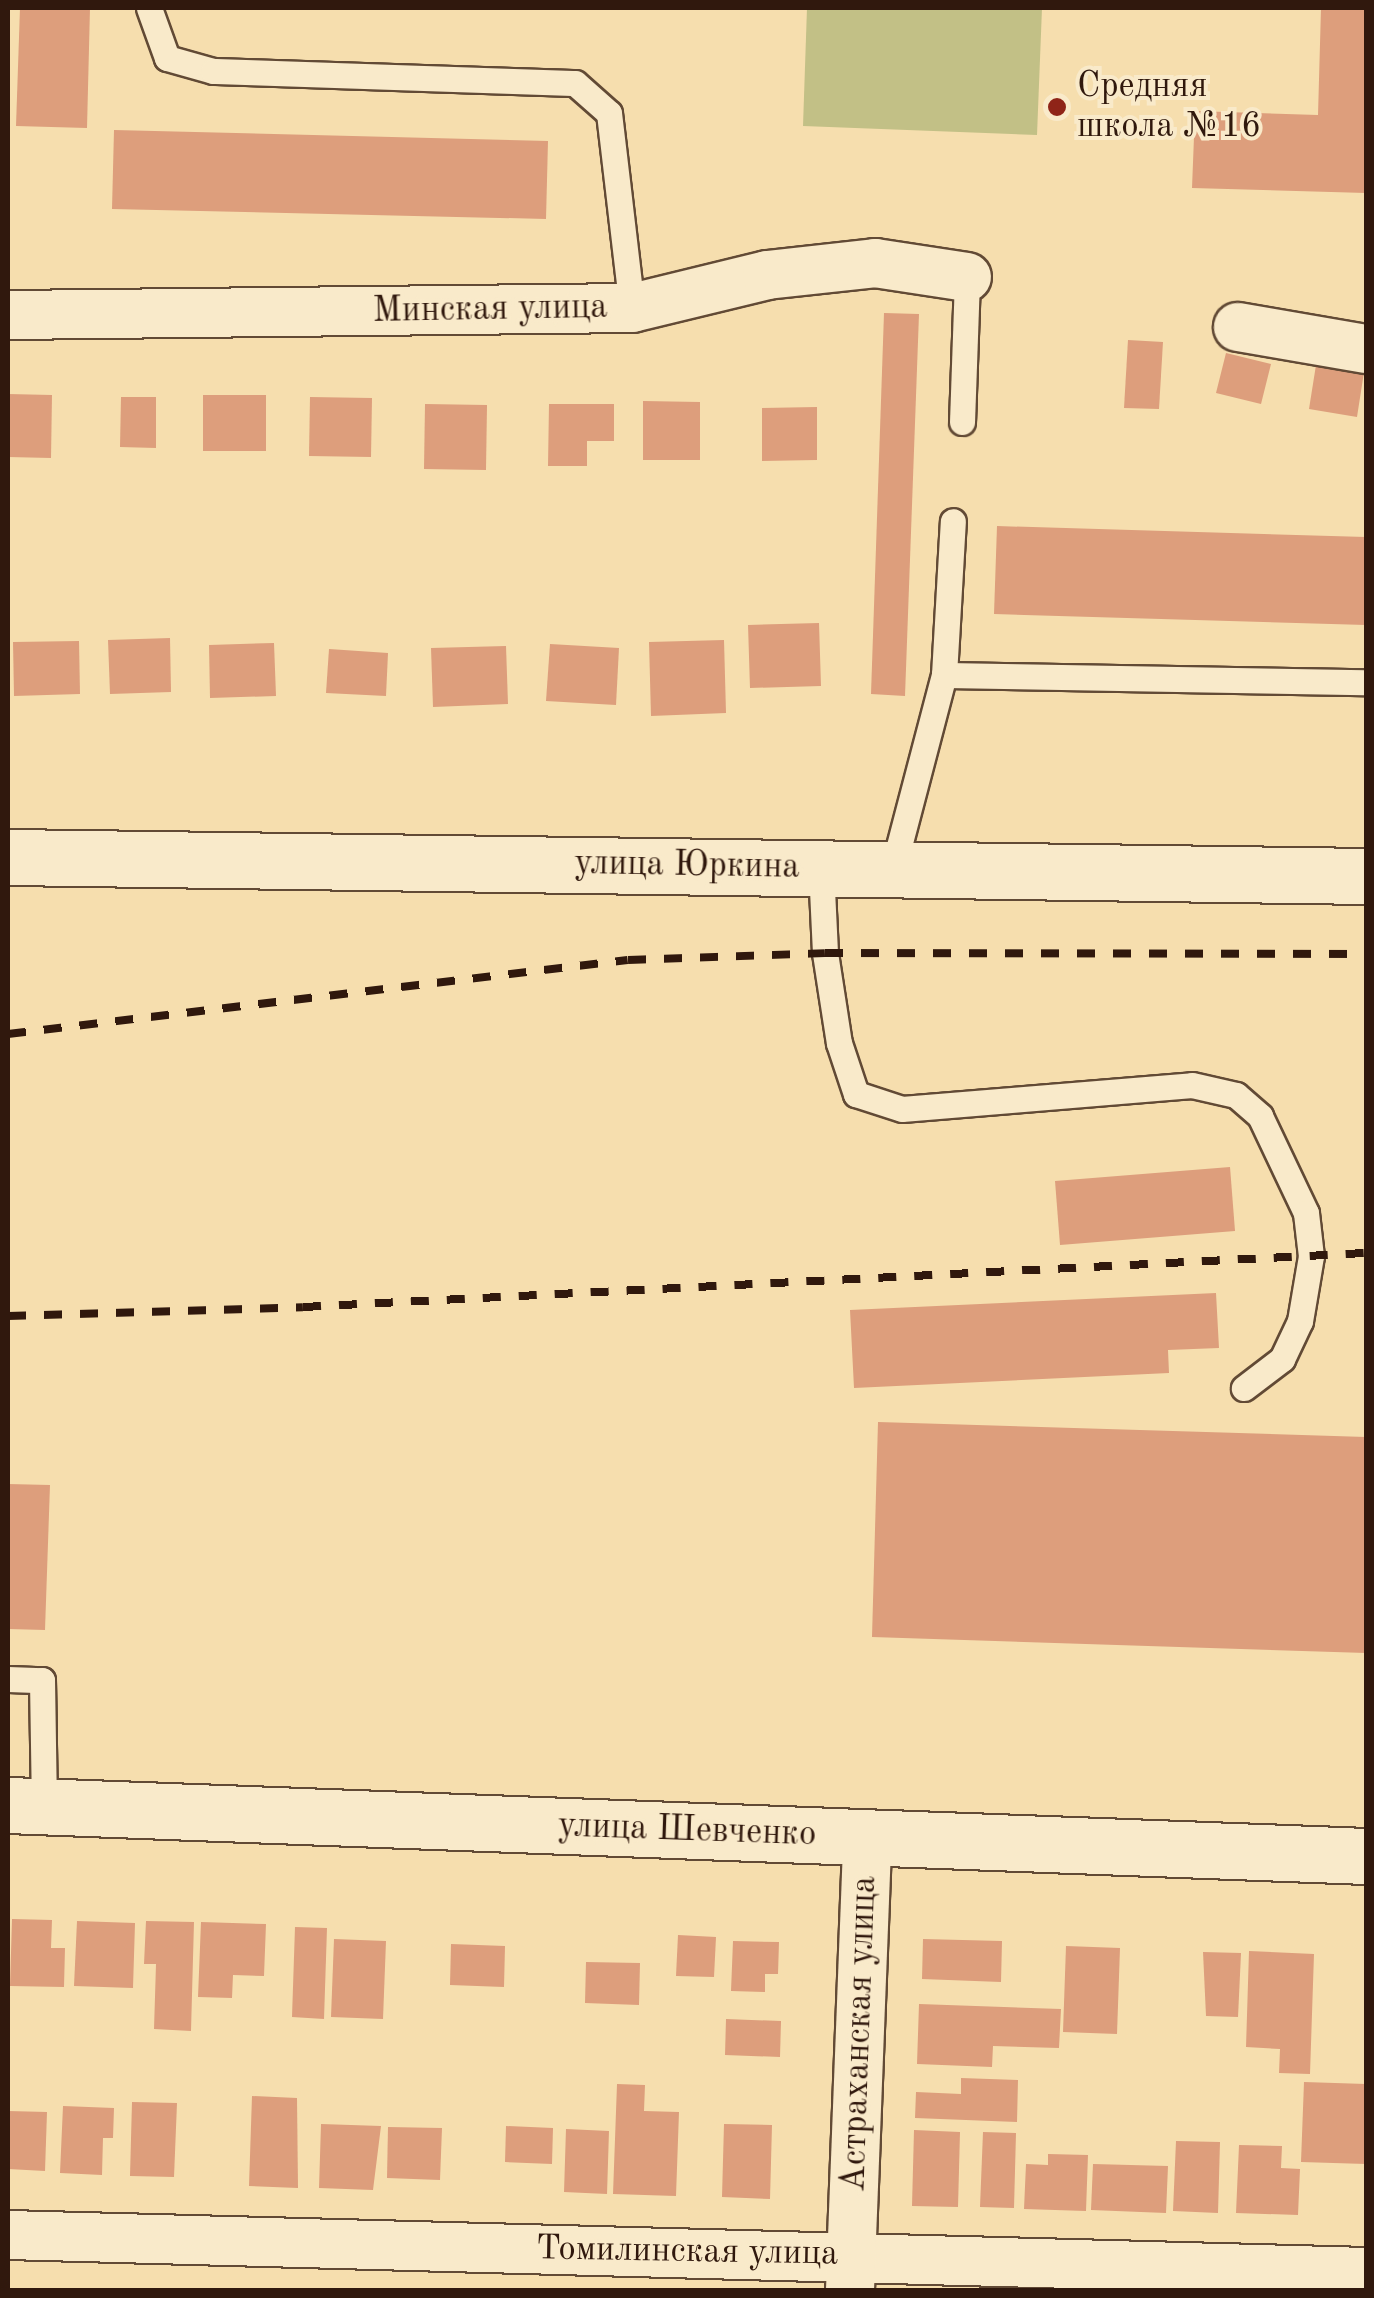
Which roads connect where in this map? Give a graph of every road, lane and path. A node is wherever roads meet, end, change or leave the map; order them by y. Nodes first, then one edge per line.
1 (149, 8) edge
2 (967, 277) joint
3 (632, 308) junction
4 (8, 316) edge
5 (1238, 326) dead end
6 (1366, 349) edge
7 (962, 422) dead end
8 (954, 521) dead end
9 (944, 675) junction
10 (1366, 682) edge
11 (8, 858) edge
12 (822, 868) junction
13 (893, 869) junction
14 (1366, 876) edge
15 (1244, 1388) dead end
16 (8, 1679) edge
17 (26, 1806) edge
18 (867, 1838) junction
19 (1366, 1856) edge
20 (8, 2234) edge
21 (1366, 2272) edge
22 (851, 2273) edge

1 - 3 lane
2 - 3 street, Минская улица
2 - 7 lane
3 - 4 street, Минская улица
5 - 6 street
8 - 9 lane
9 - 10 lane
9 - 13 lane
11 - 12 main road, улица Юркина
12 - 13 main road, улица Юркина
12 - 15 lane
13 - 14 main road, улица Юркина
16 - 17 lane
17 - 18 main road, улица Шевченко
18 - 19 main road, улица Шевченко
18 - 22 street, Астраханская улица
20 - 22 street, Томилинская улица
21 - 22 street, Томилинская улица

